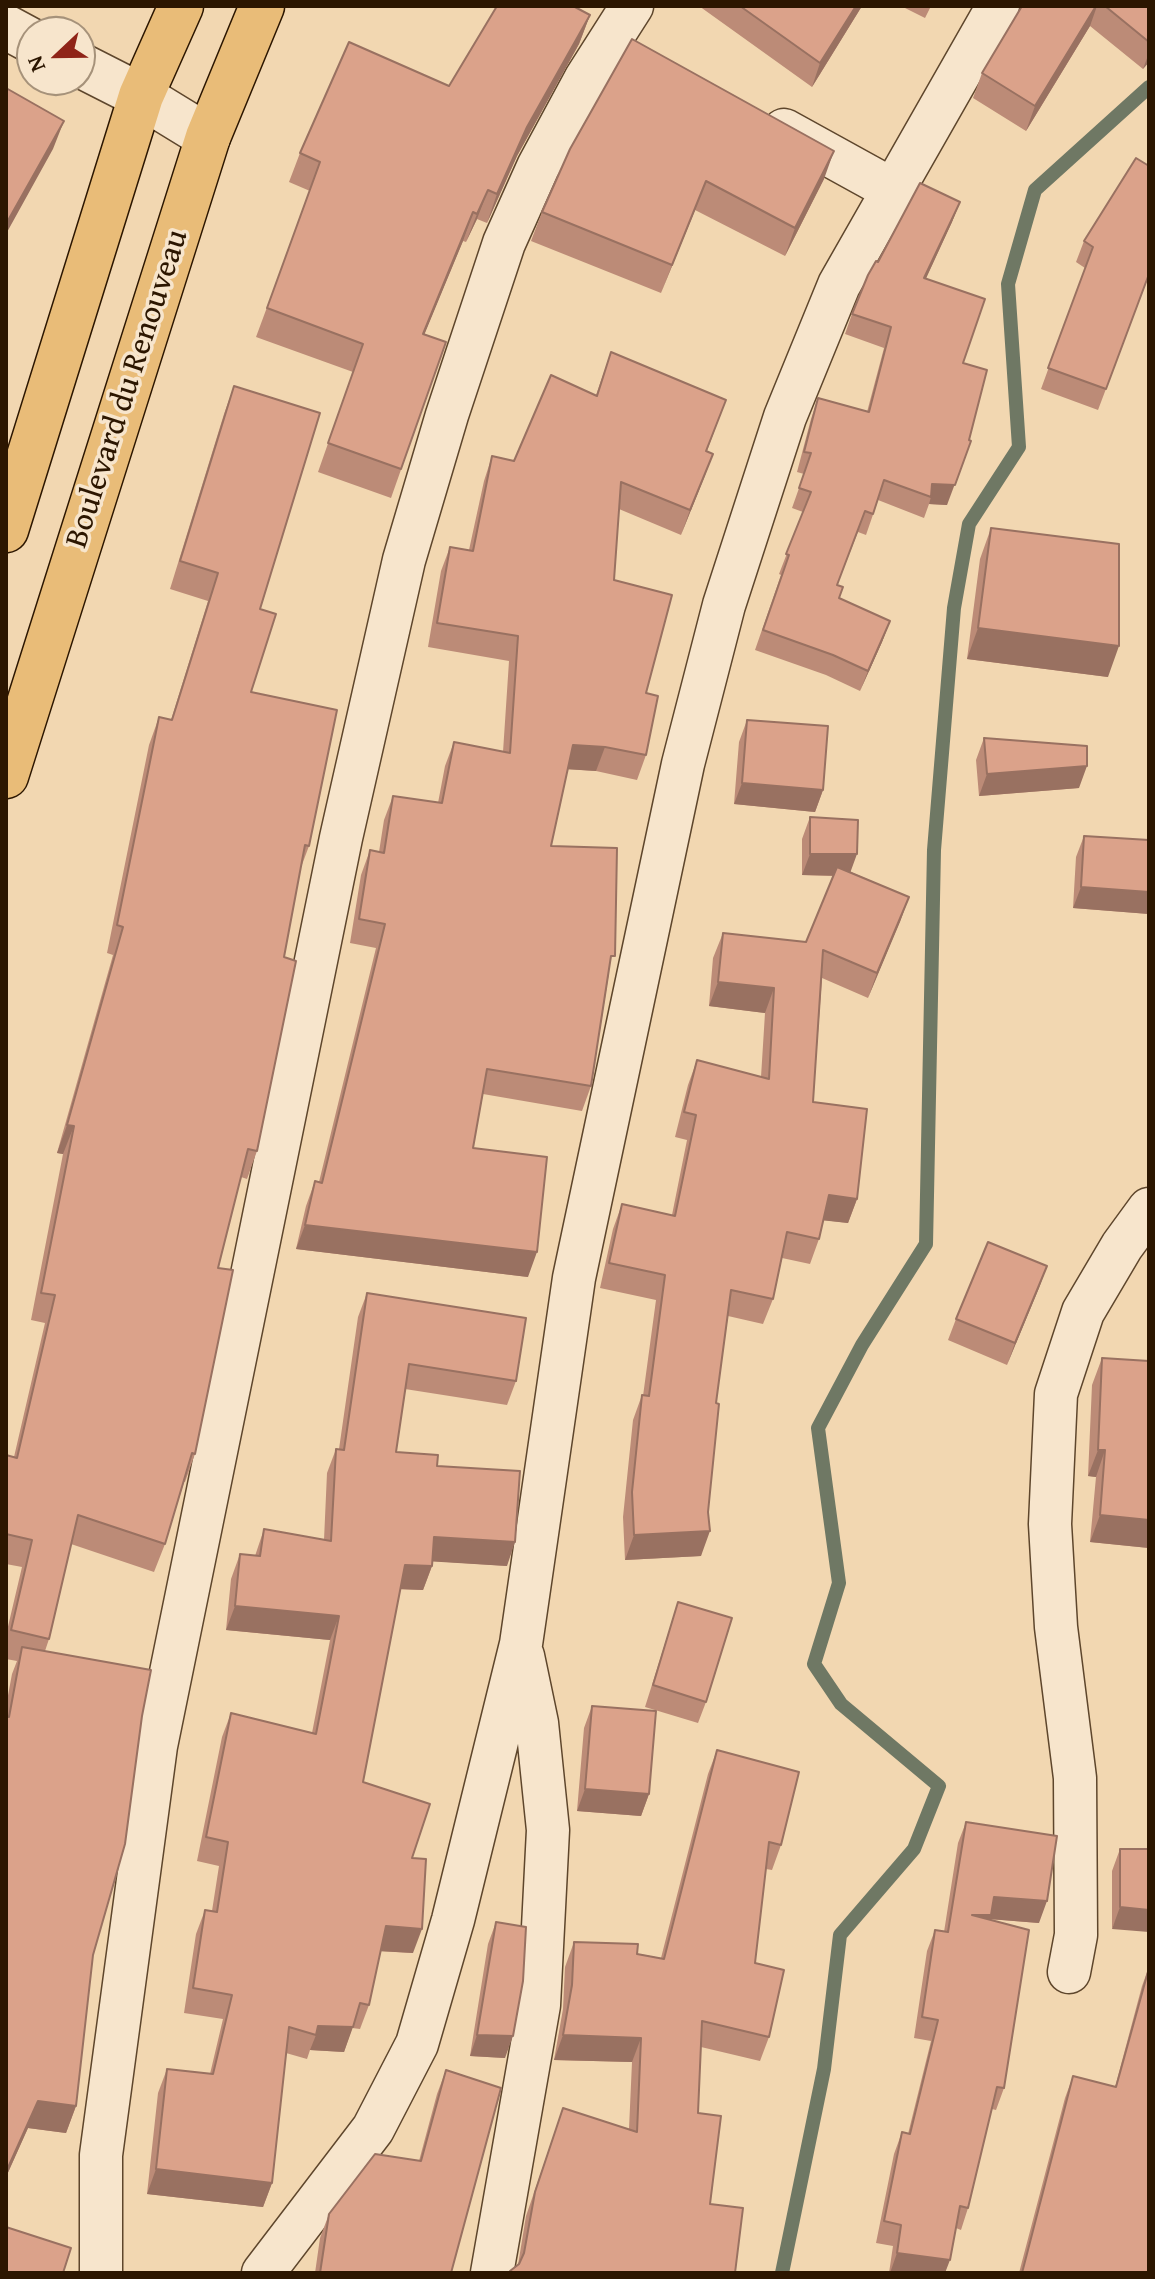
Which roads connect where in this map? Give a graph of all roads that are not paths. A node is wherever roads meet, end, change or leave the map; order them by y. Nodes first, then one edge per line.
1 (181, 6) edge
2 (262, 6) edge
3 (998, 6) edge
4 (574, 14) edge
5 (630, 31) edge
6 (96, 73) edge
7 (141, 96) junction
8 (753, 113) edge
9 (208, 137) junction
10 (891, 189) junction
11 (6, 530) edge
12 (6, 776) edge
13 (1149, 1209) edge
14 (521, 1644) junction
15 (1069, 1972) dead end
16 (101, 2273) edge
17 (263, 2273) edge
18 (492, 2273) edge

1 - 7 highway
2 - 9 highway, Boulevard du Renouveau
3 - 10 street
4 - 5 street
5 - 16 street
6 - 7 street
7 - 9 street
7 - 11 highway
8 - 10 street
9 - 12 highway, Boulevard du Renouveau
10 - 14 street
13 - 15 street
14 - 17 street
14 - 18 street

